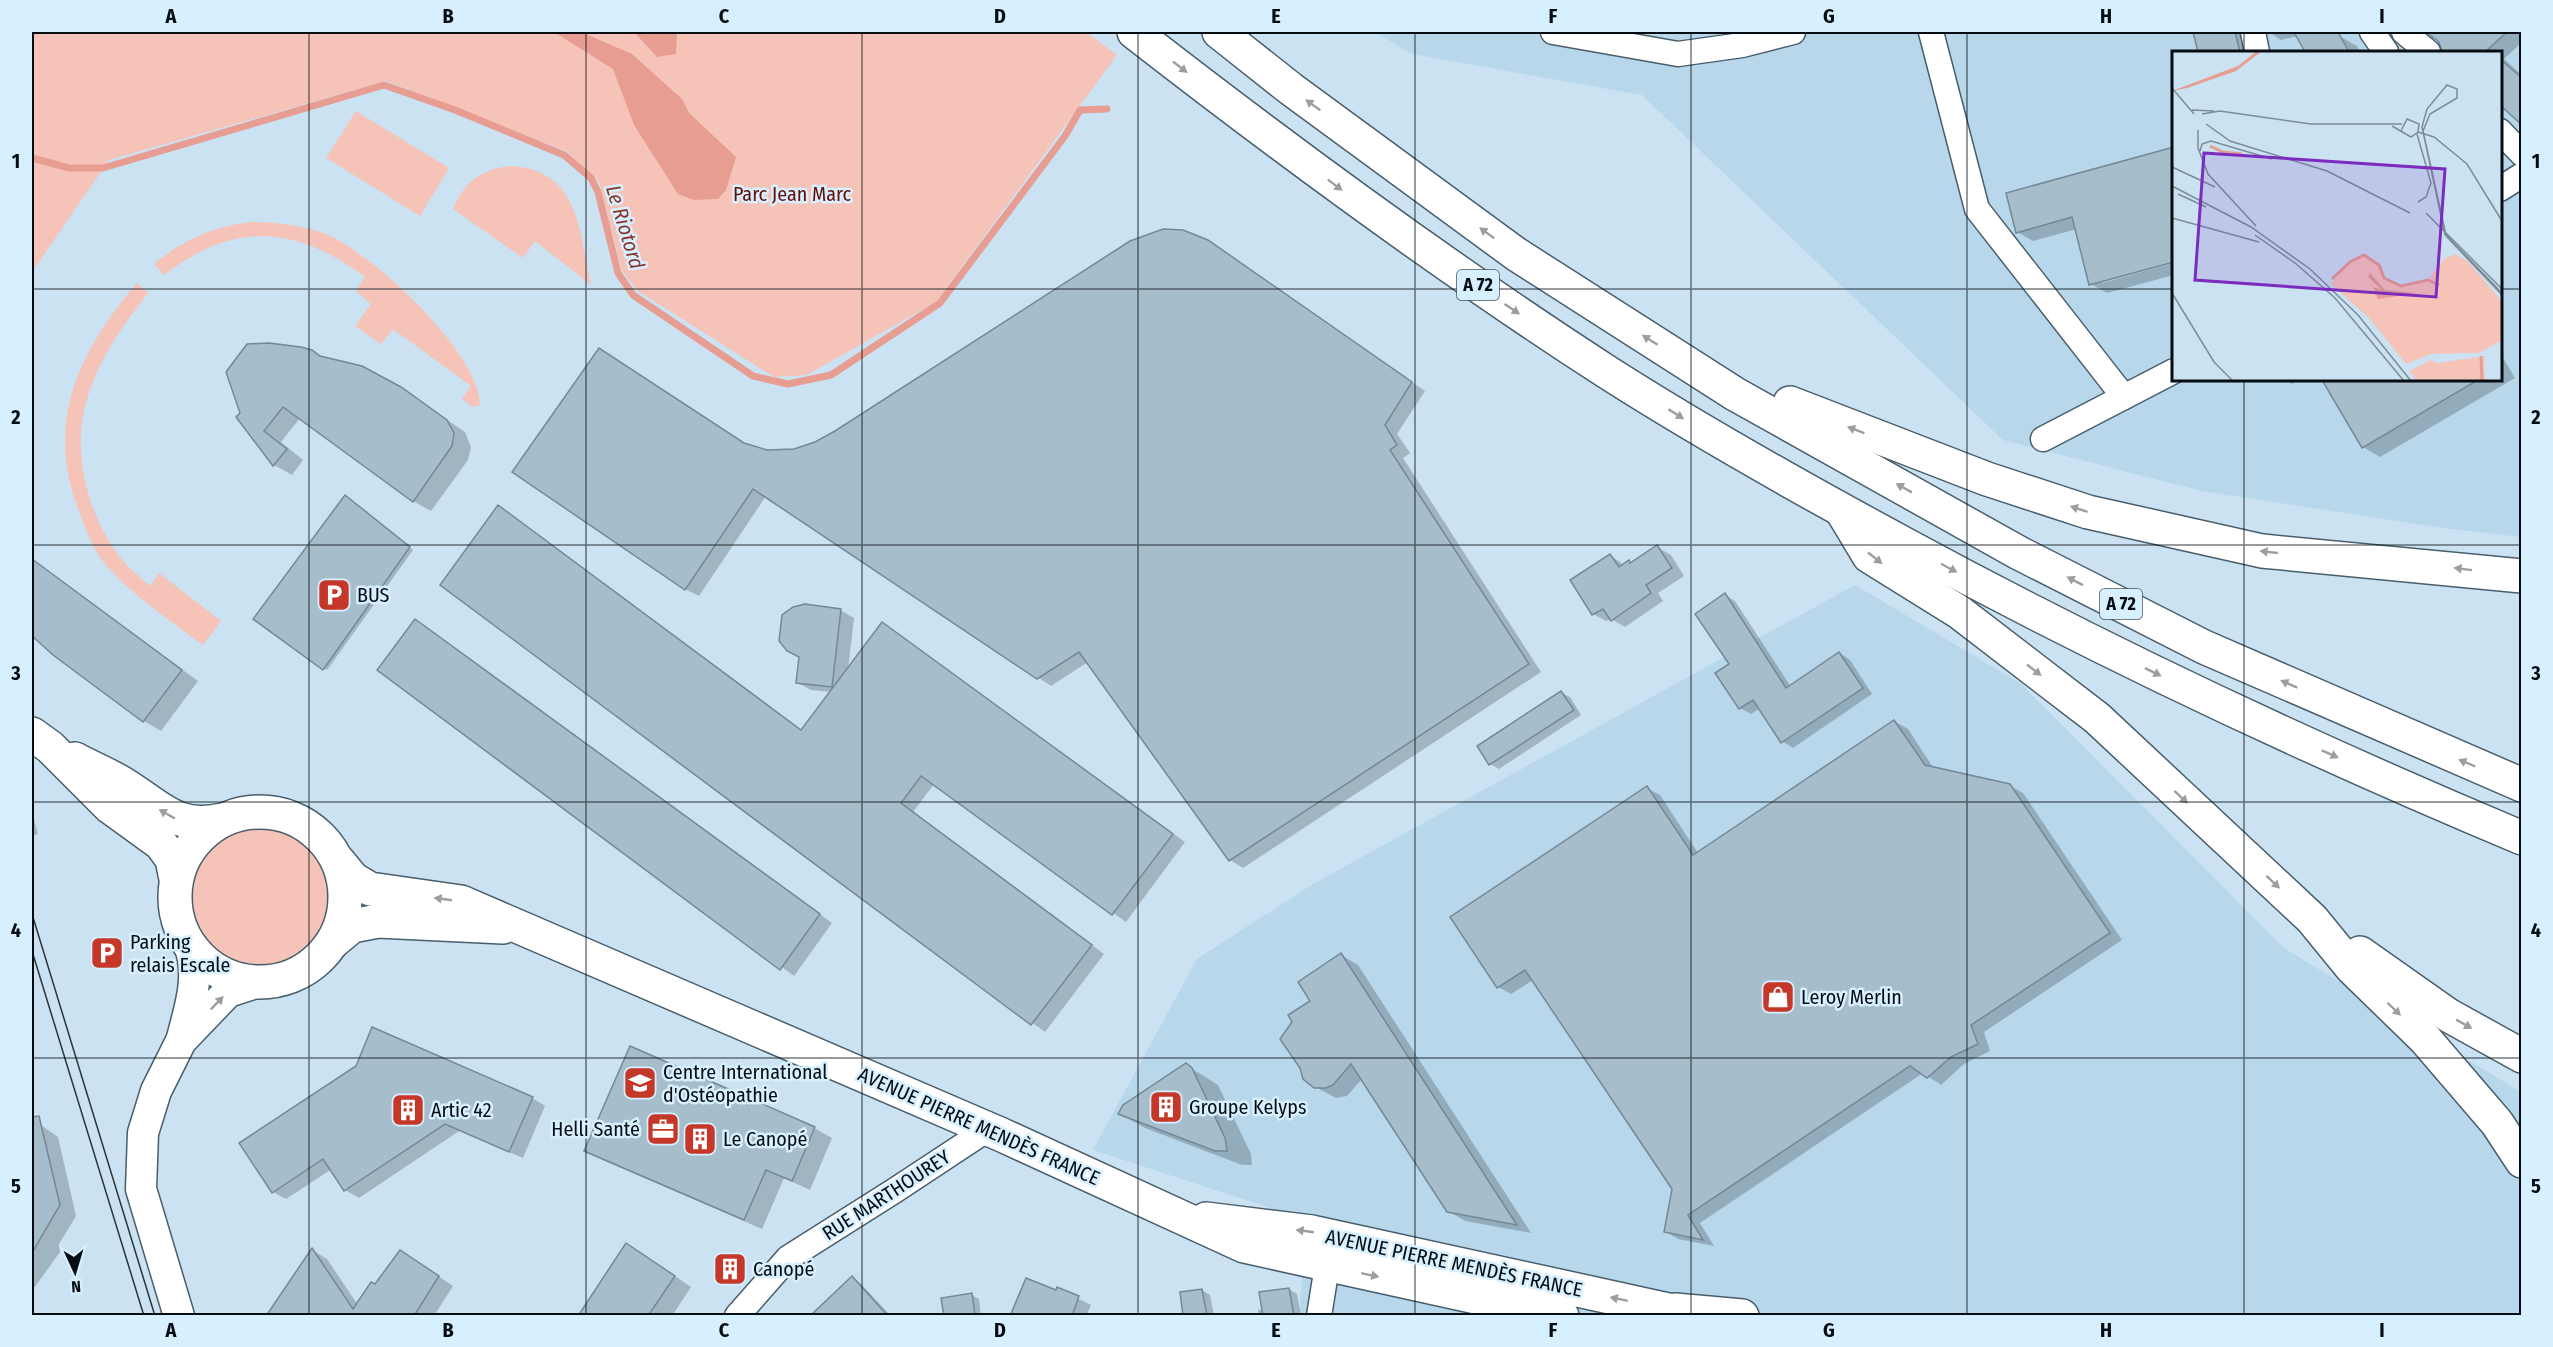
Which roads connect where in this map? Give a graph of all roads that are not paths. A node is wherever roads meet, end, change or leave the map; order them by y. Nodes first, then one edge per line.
1 (1134, 32) edge
2 (1219, 32) edge
3 (1553, 32) edge
4 (1793, 32) edge
5 (1931, 32) edge
6 (2253, 32) edge
7 (2372, 32) edge
8 (2404, 32) edge
9 (1645, 39) edge
10 (2257, 51) edge
11 (2385, 51) edge
12 (2427, 51) edge
13 (2502, 133) edge
14 (2522, 154) edge
15 (2522, 175) edge
16 (2502, 188) edge
17 (2172, 372) edge
18 (1735, 394) junction
19 (2124, 397) junction
20 (2043, 439) dead end
21 (1842, 511) junction
22 (2522, 576) edge
23 (41, 740) edge
24 (2522, 785) edge
25 (223, 820) junction
26 (2522, 838) edge
27 (339, 862) junction
28 (176, 879) junction
29 (2312, 919) junction
30 (517, 927) junction
31 (334, 941) junction
32 (190, 947) junction
33 (262, 981) junction
34 (181, 1041) junction
35 (2522, 1056) edge
36 (987, 1129) junction
37 (2522, 1161) edge
38 (1175, 1215) junction
39 (1326, 1266) junction
40 (1682, 1312) edge
41 (179, 1316) edge
42 (736, 1316) edge
43 (1319, 1316) edge
44 (1562, 1316) edge
45 (1742, 1316) edge

1 -> 21 main road, A 72
18 -> 2 main road, A 72
3 - 9 street
4 - 9 street
5 - 19 street
6 - 10 street
7 - 11 street
8 - 12 street
13 - 14 street
15 - 16 street
17 - 19 street
22 -> 18 main road
24 -> 18 main road, A 72
19 - 20 street
21 -> 26 main road, A 72
21 -> 29 main road
25 -> 23 main road
23 - 28 main road
25 - 27 main road
25 - 28 main road
30 -> 27 main road, AVENUE PIERRE MENDÈS FRANCE
27 - 31 main road
28 - 32 main road
29 -> 35 main road
29 -> 37 main road
30 - 31 main road, AVENUE PIERRE MENDÈS FRANCE
30 - 36 main road, AVENUE PIERRE MENDÈS FRANCE
31 - 33 main road
32 - 33 main road
32 - 34 street
34 -> 33 street
34 - 41 street
36 - 38 main road, AVENUE PIERRE MENDÈS FRANCE
36 - 42 street, RUE MARTHOUREY
38 - 39 main road, AVENUE PIERRE MENDÈS FRANCE
40 -> 38 main road, AVENUE PIERRE MENDÈS FRANCE
39 - 43 street
39 -> 44 main road, AVENUE PIERRE MENDÈS FRANCE
40 - 45 main road, AVENUE PIERRE MENDÈS FRANCE

